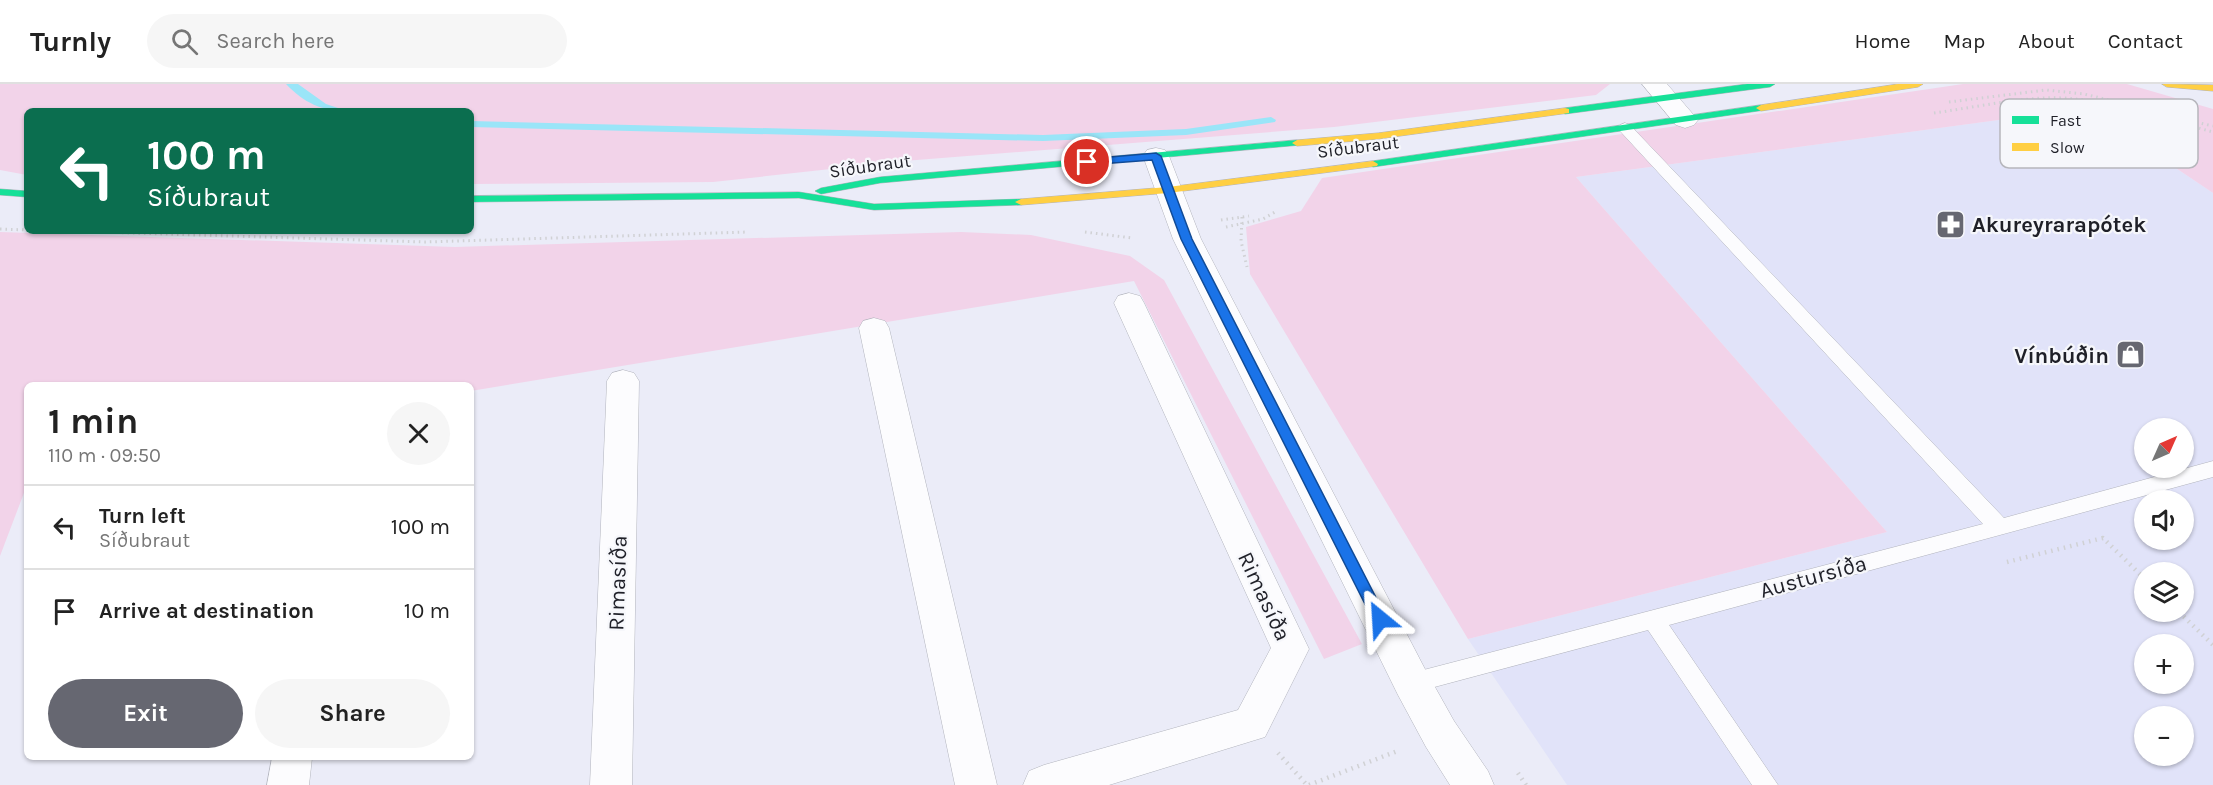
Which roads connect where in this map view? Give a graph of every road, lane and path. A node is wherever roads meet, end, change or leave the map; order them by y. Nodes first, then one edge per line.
1 (1770, 84) edge
2 (1918, 84) edge
3 (2167, 84) edge
4 (2188, 87) junction
5 (2213, 88) edge
6 (1660, 91) edge
7 (2213, 97) edge
8 (2102, 99) edge
9 (1939, 104) dead end
10 (1685, 120) junction
11 (2198, 122) edge
12 (2213, 126) edge
13 (1625, 128) junction
14 (1156, 156) junction
15 (1168, 190) junction
16 (0, 192) edge
17 (24, 194) edge
18 (799, 195) junction
19 (474, 199) edge
20 (1242, 217) dead end
21 (1226, 219) dead end
22 (0, 229) edge
23 (24, 230) edge
24 (758, 231) dead end
25 (1081, 232) dead end
26 (165, 234) edge
27 (1132, 238) dead end
28 (1129, 303) dead end
29 (874, 327) dead end
30 (623, 381) dead end
31 (2213, 470) edge
32 (2000, 528) junction
33 (1652, 618) junction
34 (2189, 622) edge
35 (2213, 645) edge
36 (1412, 683) junction
37 (1440, 734) junction
38 (292, 760) edge
39 (288, 785) edge
40 (611, 785) edge
41 (976, 785) edge
42 (1044, 785) edge
43 (1309, 785) edge
44 (1473, 785) edge
45 (1766, 785) edge

1 - 6 main road, Síðubraut
2 - 10 main road, Síðubraut
3 - 4 main road
4 - 5 main road
4 - 7 main road
6 - 10 street
6 - 14 main road, Síðubraut
8 - 9 path
10 - 13 main road, Síðubraut
11 - 12 path
13 - 15 main road, Síðubraut
13 - 32 lane
14 - 15 street
14 - 18 main road, Síðubraut
15 - 18 main road, Síðubraut
15 - 36 street
16 - 17 main road
18 - 19 main road, Síðubraut
20 - 21 path
22 - 23 path
24 - 26 path
25 - 27 path
28 - 42 street, Rimasíða
29 - 41 street
30 - 40 street, Rimasíða
31 - 32 lane, Austursíða
32 - 33 lane, Austursíða
33 - 36 lane, Austursíða
33 - 45 lane
34 - 35 path
36 - 37 street
37 - 43 path
37 - 44 street
38 - 39 street

